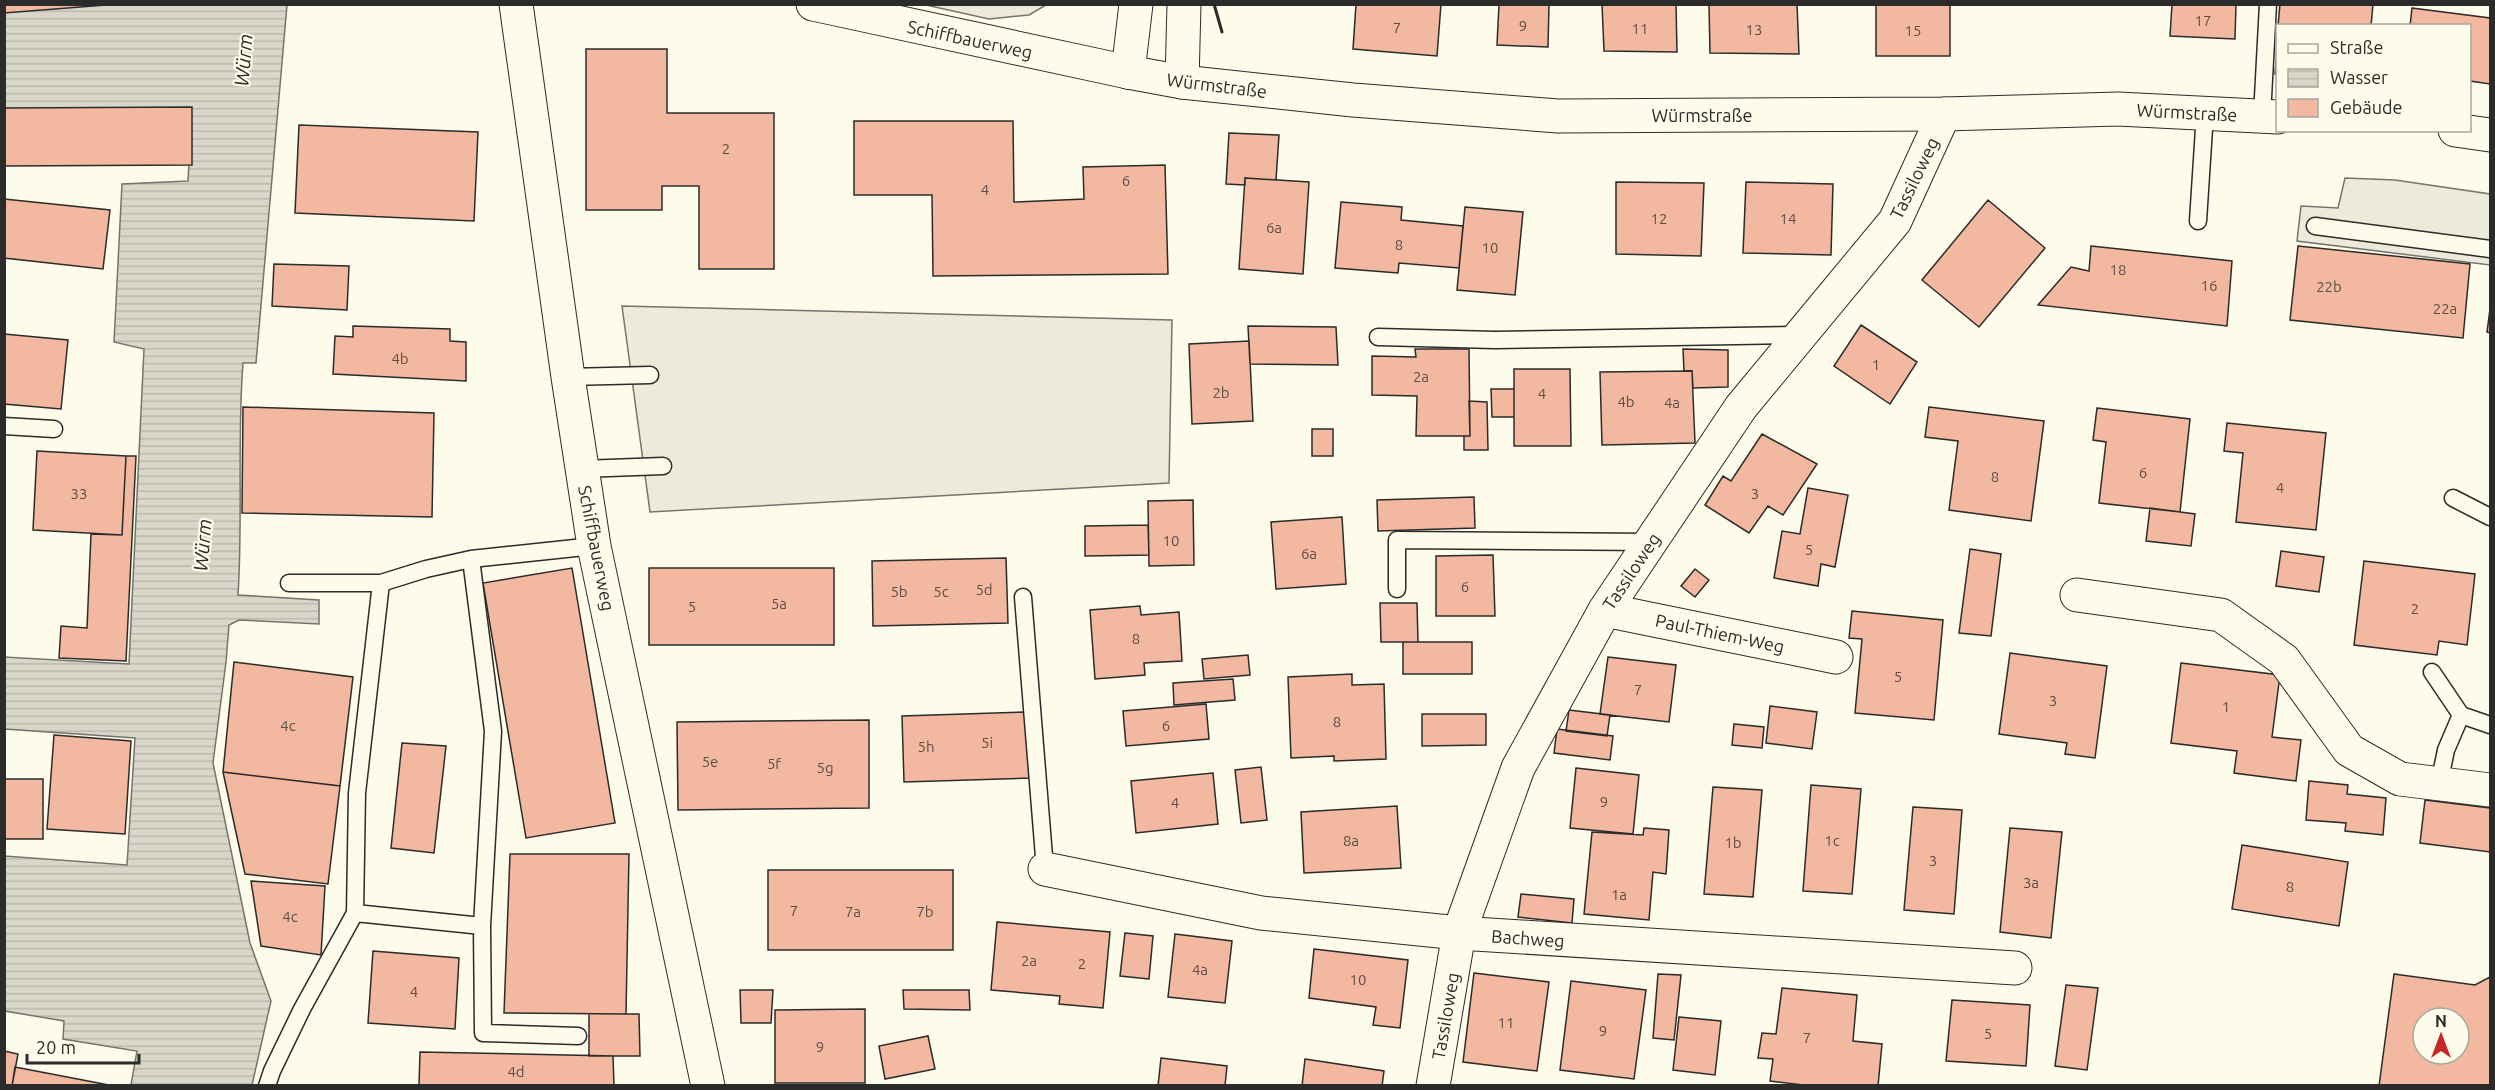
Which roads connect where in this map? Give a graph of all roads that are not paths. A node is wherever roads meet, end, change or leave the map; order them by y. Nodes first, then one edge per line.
1 (516, 4) edge
2 (813, 4) edge
3 (1136, 4) edge
4 (1184, 4) edge
5 (2268, 4) edge
6 (1128, 72) junction
7 (1182, 82) junction
8 (2205, 113) junction
9 (1944, 114) junction
10 (2270, 116) edge
11 (2470, 132) edge
12 (2490, 135) edge
13 (2198, 221) dead end
14 (2315, 226) dead end
15 (2490, 249) edge
16 (1800, 335) junction
17 (1378, 337) dead end
18 (650, 375) dead end
19 (568, 377) junction
20 (4, 426) edge
21 (54, 429) dead end
22 (663, 466) dead end
23 (582, 469) junction
24 (2453, 498) dead end
25 (2490, 517) edge
26 (1650, 542) junction
27 (594, 546) junction
28 (471, 559) junction
29 (289, 583) dead end
30 (381, 583) junction
31 (1397, 590) dead end
32 (2077, 595) dead end
33 (1023, 597) dead end
34 (1605, 609) junction
35 (1836, 657) dead end
36 (2432, 672) dead end
37 (2461, 715) junction
38 (2490, 725) edge
39 (2439, 784) junction
40 (2490, 790) edge
41 (1045, 869) joint
42 (355, 913) junction
43 (482, 926) junction
44 (1459, 933) junction
45 (2015, 968) dead end
46 (578, 1036) dead end
47 (267, 1086) edge
48 (708, 1086) edge
49 (1433, 1086) edge

1 - 19 main road, Schiffbauerweg
2 - 6 main road, Schiffbauerweg
3 - 6 main road
4 - 7 main road
5 - 10 lane
6 - 7 main road, Würmstraße
7 - 9 main road, Würmstraße
8 - 9 main road, Würmstraße
8 - 10 main road, Würmstraße
8 - 13 lane
9 - 16 main road, Tassiloweg
11 - 12 main road
14 - 15 lane
16 - 17 lane
16 - 26 main road, Tassiloweg
18 - 19 lane
19 - 23 main road, Schiffbauerweg
20 - 21 lane
22 - 23 lane
23 - 27 main road, Schiffbauerweg
24 - 25 lane
26 - 31 lane
26 - 34 main road, Tassiloweg
27 - 28 lane
27 - 48 main road, Schiffbauerweg
28 - 30 lane
28 - 43 lane
29 - 30 lane
30 - 42 lane
32 - 39 main road
33 - 41 lane
34 - 35 main road, Paul-Thiem-Weg
34 - 44 main road, Tassiloweg
36 - 37 lane
37 - 38 lane
37 - 39 lane
39 - 40 main road
41 - 44 main road, Bachweg
42 - 43 lane
42 - 47 lane
43 - 46 lane
44 - 45 main road, Bachweg
44 - 49 main road, Tassiloweg

